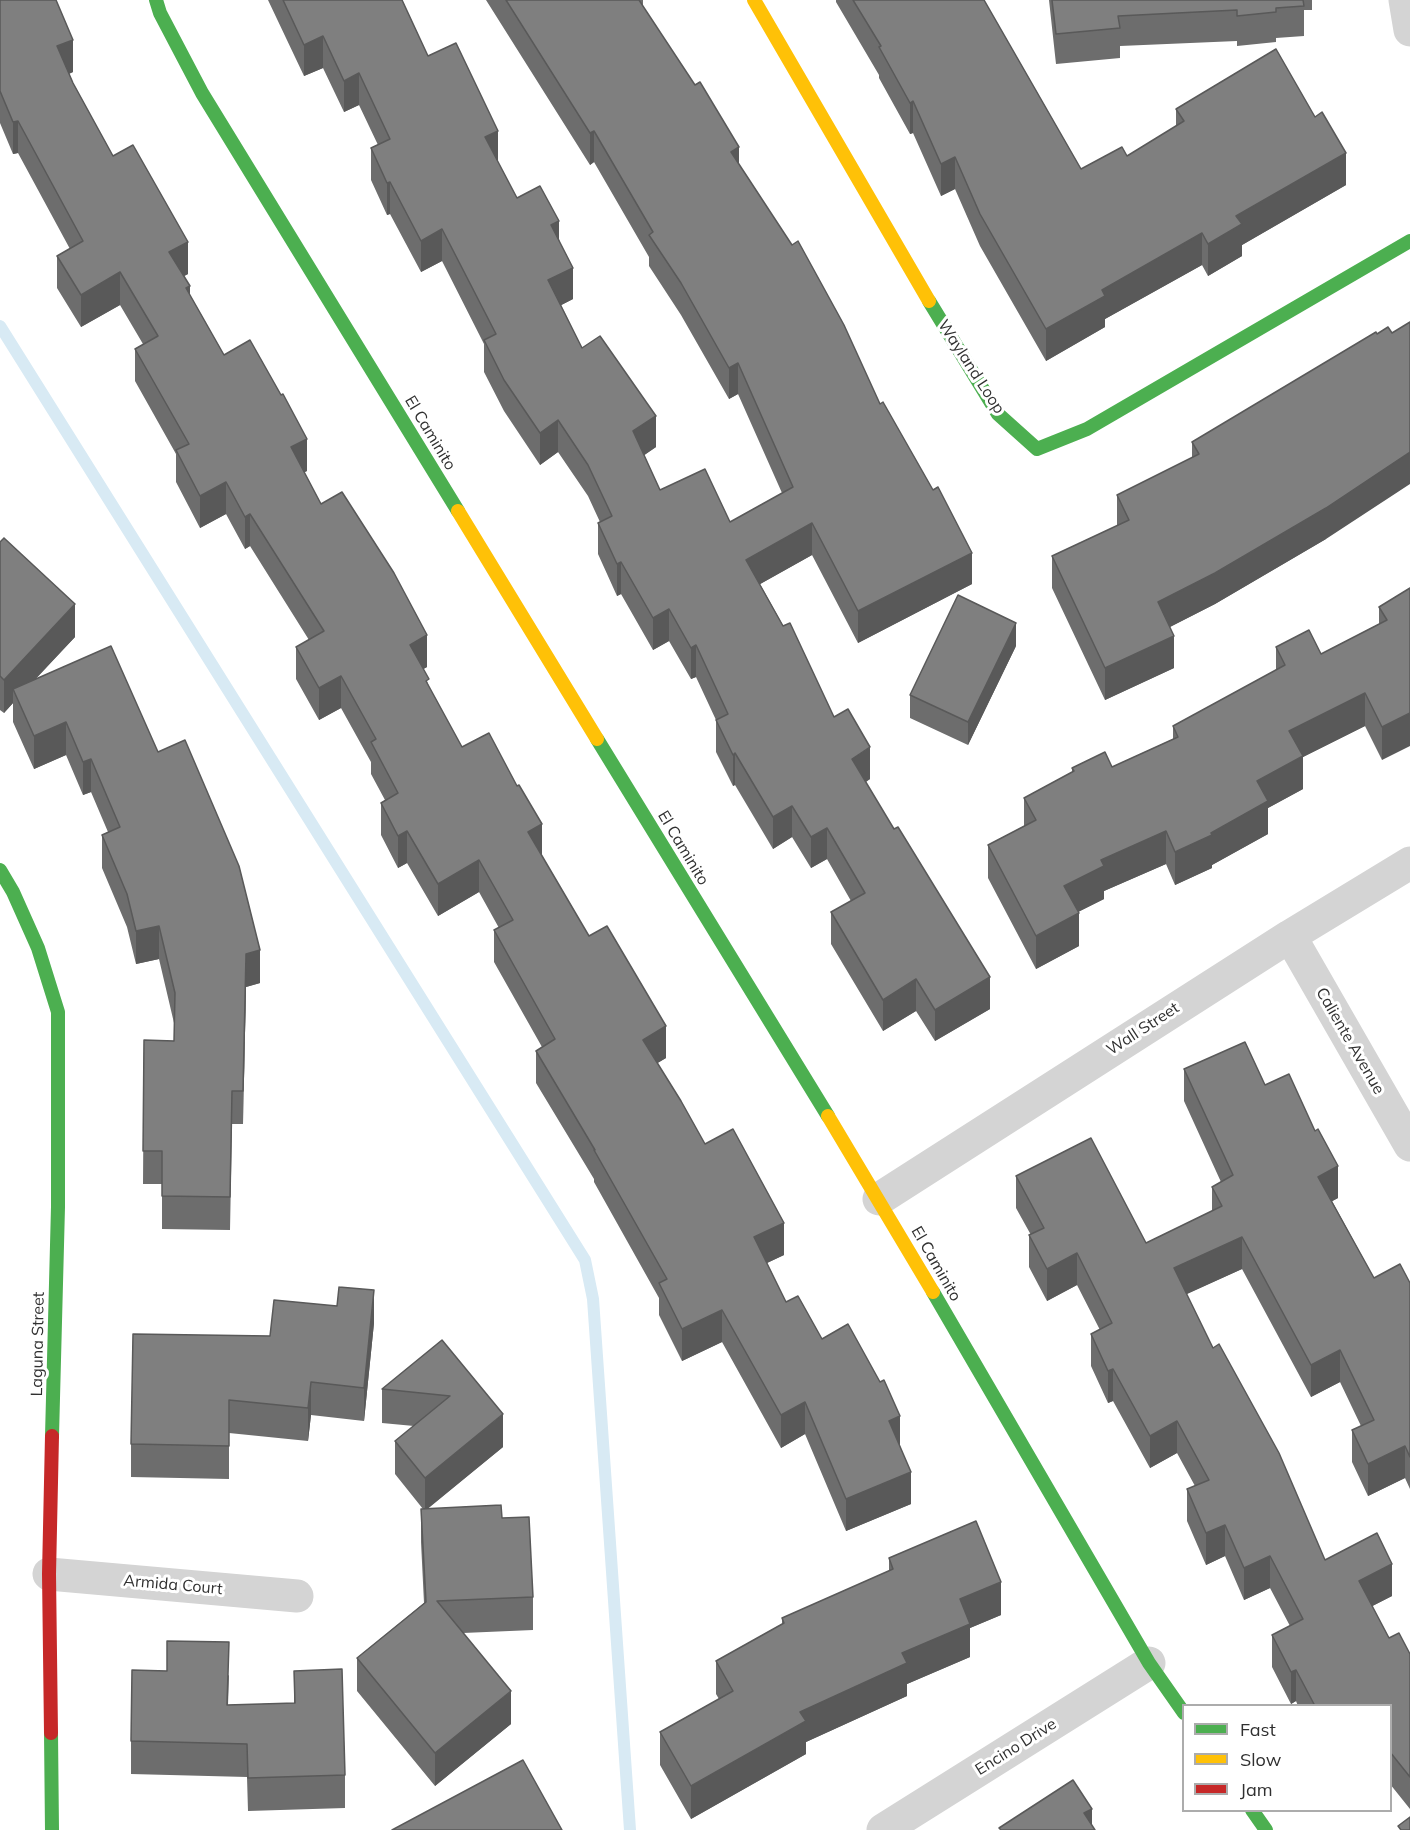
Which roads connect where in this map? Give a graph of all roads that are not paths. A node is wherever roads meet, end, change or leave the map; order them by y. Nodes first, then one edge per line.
1 (156, 0) edge
2 (753, 0) edge
3 (1405, 0) edge
4 (1410, 30) edge
5 (1410, 241) edge
6 (1410, 863) edge
7 (0, 870) edge
8 (1290, 936) junction
9 (1410, 1145) edge
10 (879, 1199) junction
11 (49, 1574) junction
12 (297, 1596) dead end
13 (1149, 1664) junction
14 (1182, 1710) edge
15 (1253, 1812) edge
16 (52, 1830) edge
17 (883, 1830) edge
18 (1266, 1830) edge

1 - 10 street, El Caminito
2 - 5 street, Wayland Loop
3 - 4 street
6 - 8 street, Wall Street
7 - 11 street, Laguna Street
8 - 9 street, Caliente Avenue
8 - 10 street, Wall Street
10 - 13 street, El Caminito
11 - 12 street, Armida Court
11 - 16 street, Laguna Street
13 - 14 street, El Caminito
13 - 17 street, Encino Drive
15 - 18 street

